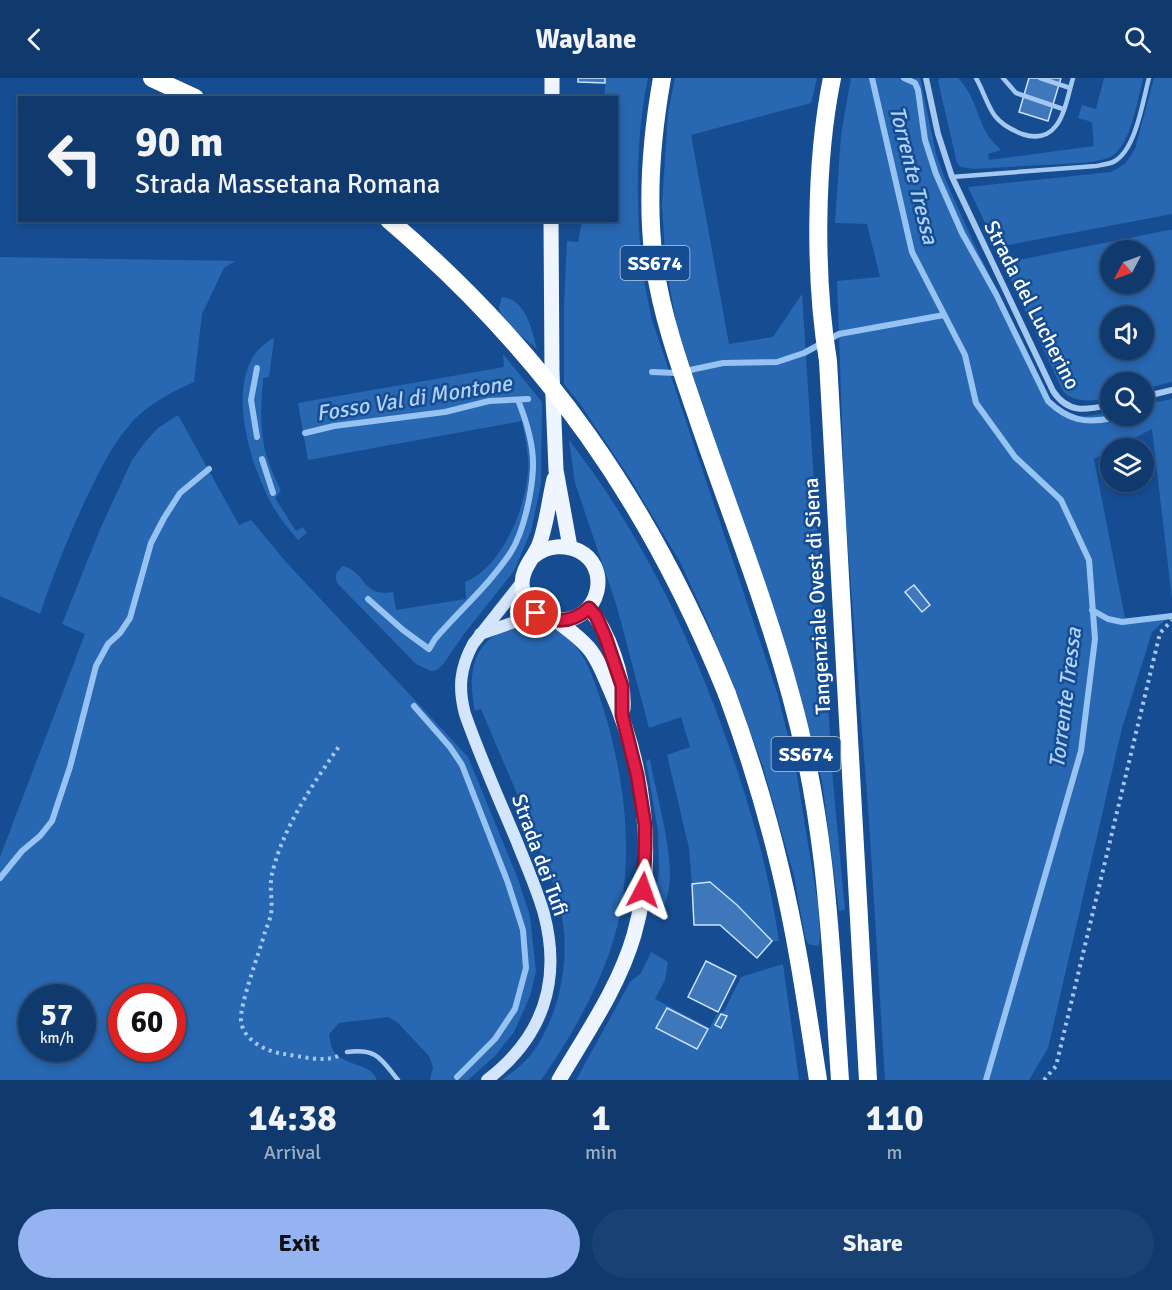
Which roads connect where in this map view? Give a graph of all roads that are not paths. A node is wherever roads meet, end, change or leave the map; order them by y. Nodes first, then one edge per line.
1 (152, 78) edge
2 (171, 78) edge
3 (552, 78) edge
4 (662, 78) edge
5 (832, 78) edge
6 (843, 78) edge
7 (926, 78) edge
8 (976, 78) edge
9 (1003, 78) edge
10 (1040, 78) edge
11 (1073, 78) edge
12 (1149, 78) edge
13 (1070, 88) junction
14 (191, 96) edge
15 (203, 96) edge
16 (552, 96) edge
17 (1063, 109) junction
18 (952, 177) junction
19 (391, 222) edge
20 (550, 222) edge
21 (828, 362) junction
22 (1172, 390) edge
23 (1154, 394) edge
24 (1100, 406) edge
25 (556, 470) junction
26 (570, 547) junction
27 (534, 556) junction
28 (522, 582) junction
29 (589, 608) junction
30 (551, 620) junction
31 (479, 634) junction
32 (622, 715) junction
33 (347, 1053) road end
34 (398, 1080) edge
35 (487, 1080) edge
36 (559, 1080) edge
37 (818, 1080) edge
38 (840, 1080) edge
39 (868, 1080) edge

1 - 14 highway
2 - 15 highway
3 - 16 main road
4 - 38 highway, SS674
5 - 21 highway, SS674
6 - 21 highway, SS674
7 - 18 street, Strada del Lucherino
8 - 17 lane
9 - 17 lane
10 - 13 lane
11 - 13 lane
12 - 18 lane
13 - 17 lane
18 - 24 street, Strada del Lucherino
19 - 37 highway, SS674, bridge
20 - 25 main road
21 - 39 highway, Tangenziale Ovest di Siena / SS674
22 - 23 street
25 - 26 main road
25 - 27 main road
26 - 27 main road
26 - 29 main road
27 - 28 main road
28 - 30 main road
28 - 31 street, Strada dei Tufi
29 - 30 main road
29 - 32 main road
30 - 31 street
30 - 32 main road
31 - 35 street, Strada dei Tufi
32 - 36 main road
33 - 34 lane

